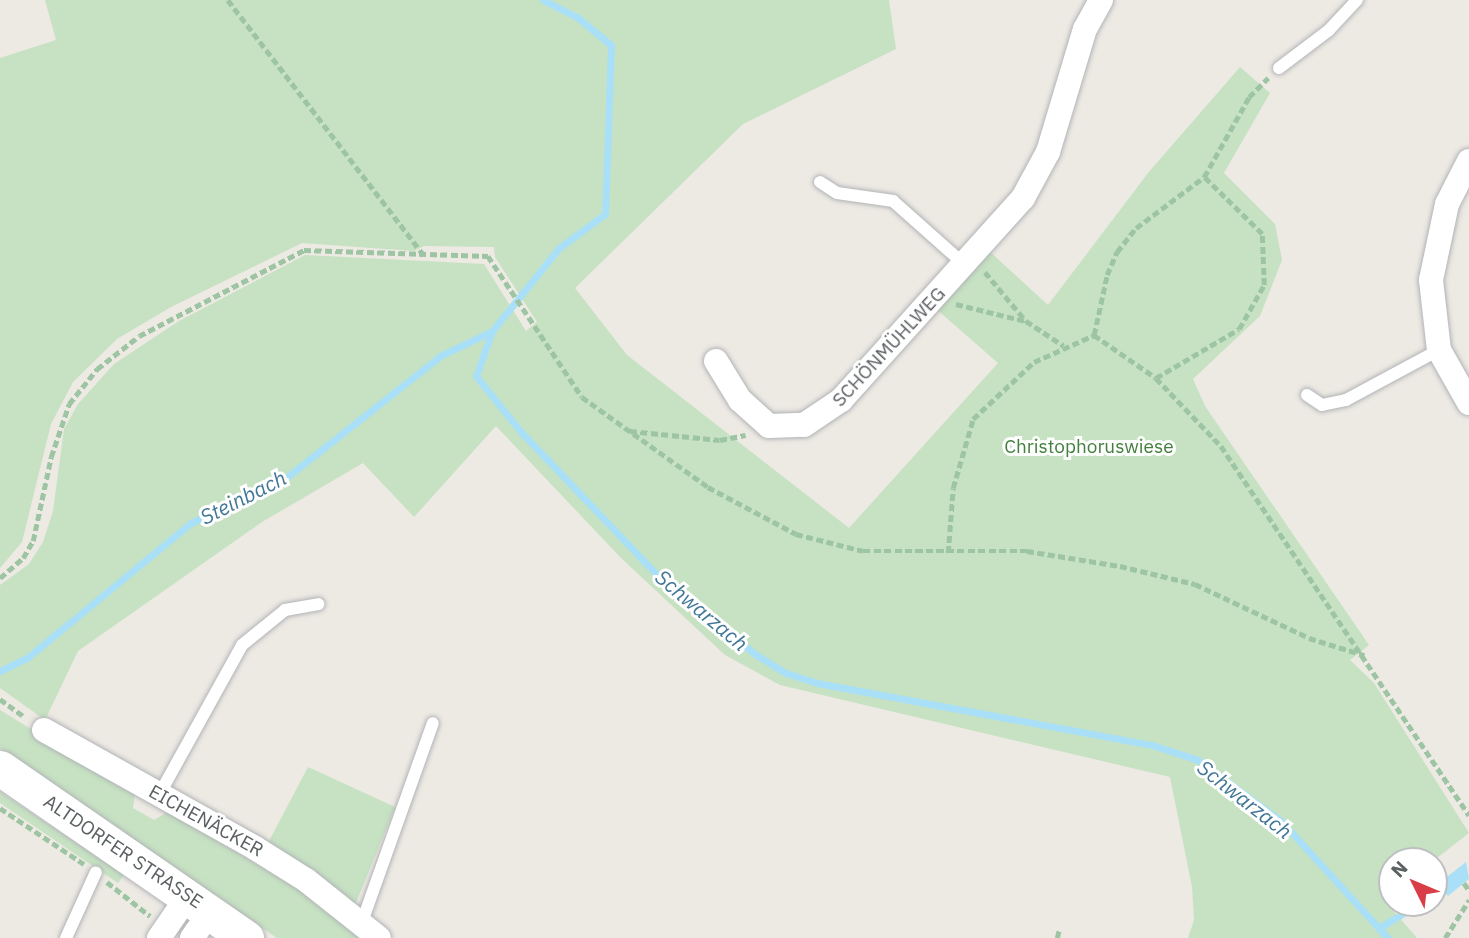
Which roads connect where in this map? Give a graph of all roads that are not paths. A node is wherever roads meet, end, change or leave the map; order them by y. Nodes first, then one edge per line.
1 (1101, 0) edge
2 (1357, 0) edge
3 (1279, 68) road end
4 (1469, 161) edge
5 (820, 182) dead end
6 (968, 261) junction
7 (1439, 350) junction
8 (716, 361) dead end
9 (1307, 395) dead end
10 (1469, 402) edge
11 (318, 604) dead end
12 (433, 723) dead end
13 (44, 730) road end
14 (0, 768) edge
15 (159, 795) junction
16 (96, 872) road end
17 (197, 915) edge
18 (156, 928) edge
19 (370, 930) edge
20 (66, 938) edge
21 (246, 938) edge

1 - 6 street, SCHÖNMÜHLWEG
2 - 3 lane
4 - 7 street
5 - 6 lane
6 - 8 street, SCHÖNMÜHLWEG
7 - 9 lane
7 - 10 street
11 - 15 lane
12 - 19 lane, EICHENÄCKER
13 - 15 street, EICHENÄCKER
14 - 17 main road, ALTDORFER STRASSE
15 - 19 street, EICHENÄCKER
16 - 20 lane
17 - 18 street
17 - 21 main road, ALTDORFER STRASSE

